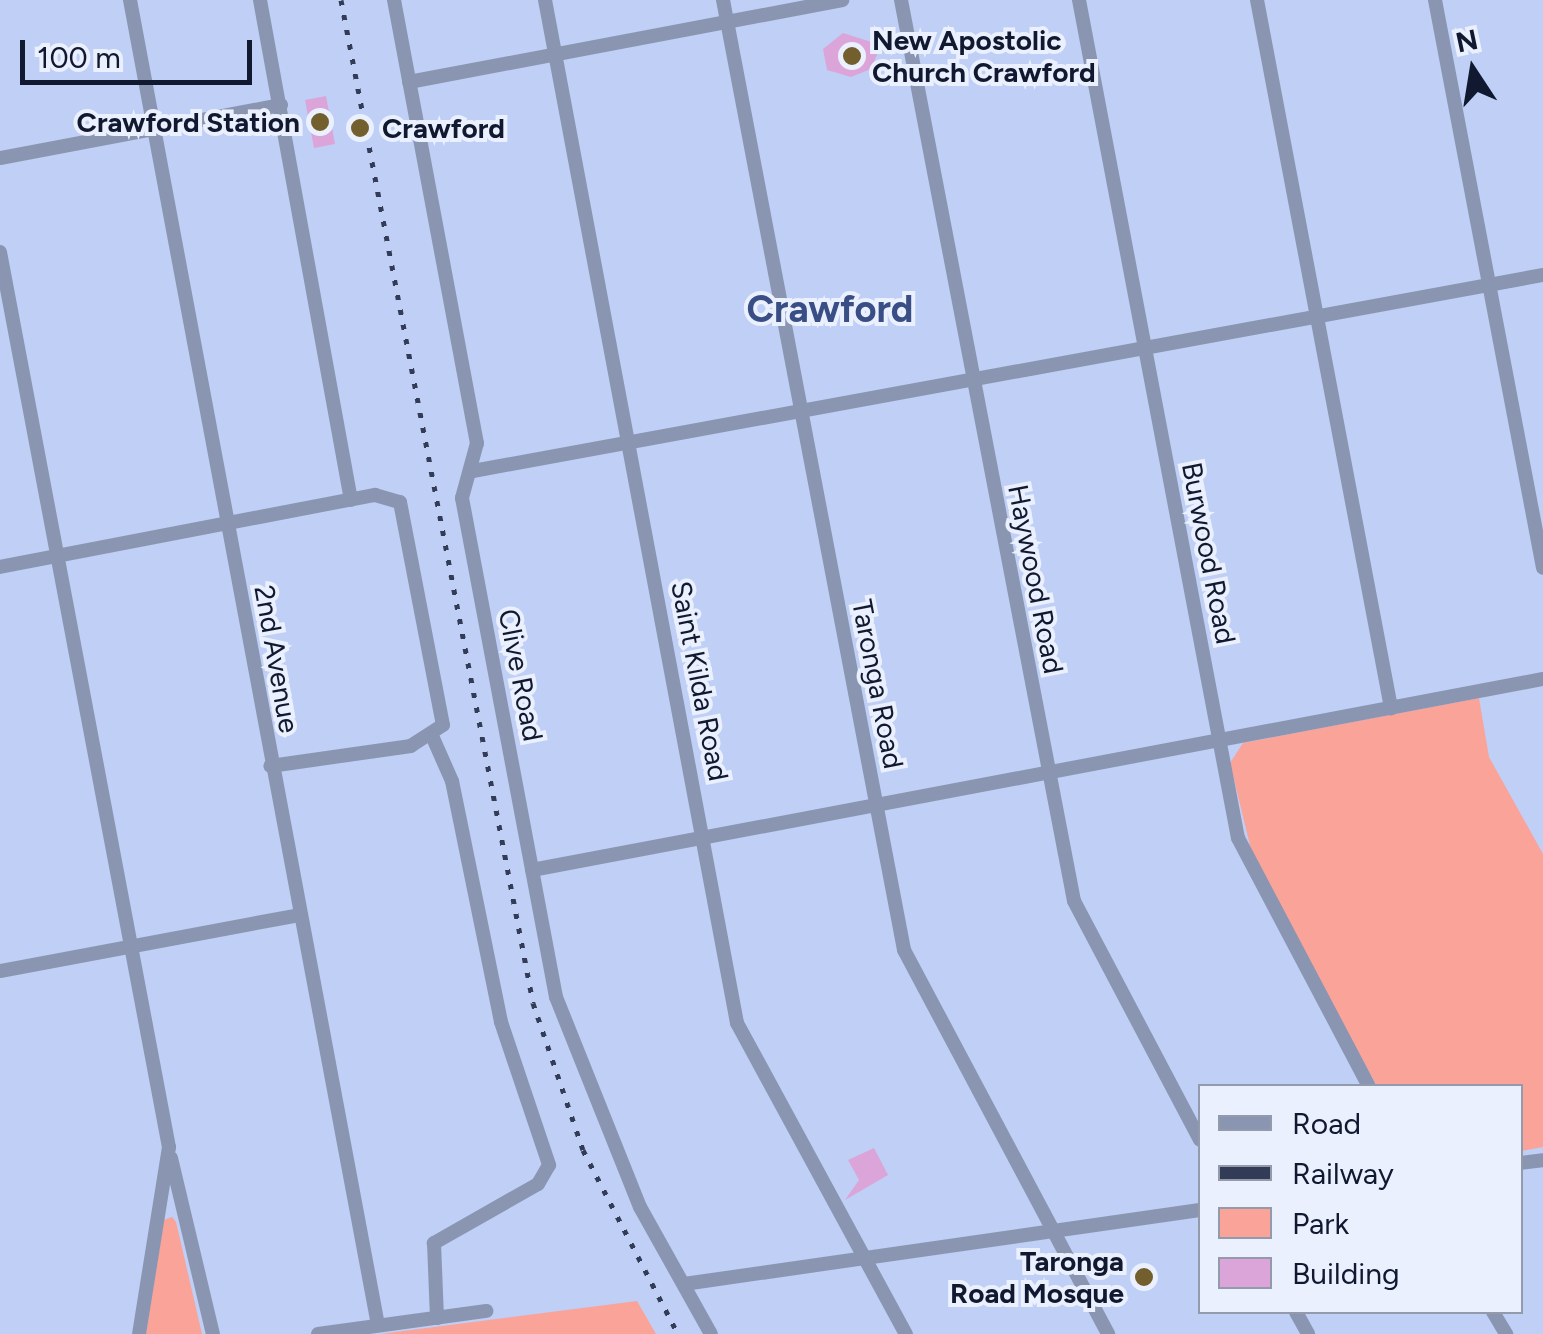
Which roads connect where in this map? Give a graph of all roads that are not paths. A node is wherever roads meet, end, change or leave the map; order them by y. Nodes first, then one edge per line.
1 (130, 0) edge
2 (260, 0) edge
3 (394, 0) edge
4 (544, 0) edge
5 (723, 0) edge
6 (842, 0) edge
7 (901, 0) edge
8 (1079, 0) edge
9 (1257, 0) edge
10 (1435, 0) edge
11 (728, 22) junction
12 (555, 54) junction
13 (409, 82) junction
14 (280, 105) junction
15 (154, 129) junction
16 (0, 158) edge
17 (0, 252) edge
18 (1543, 274) edge
19 (1489, 285) junction
20 (1316, 318) junction
21 (1145, 350) junction
22 (974, 382) junction
23 (801, 415) junction
24 (630, 448) junction
25 (473, 471) junction
26 (351, 500) junction
27 (228, 523) junction
28 (58, 556) junction
29 (0, 567) edge
30 (1543, 568) edge
31 (1543, 679) edge
32 (1391, 708) junction
33 (434, 738) junction
34 (1219, 740) junction
35 (270, 766) junction
36 (1047, 773) junction
37 (875, 805) junction
38 (704, 838) junction
39 (532, 870) junction
40 (298, 915) junction
41 (130, 946) junction
42 (0, 971) edge
43 (1368, 1084) edge
44 (1198, 1136) edge
45 (169, 1147) junction
46 (1198, 1210) edge
47 (181, 1211) junction
48 (158, 1212) junction
49 (1051, 1231) junction
50 (864, 1257) junction
51 (684, 1284) junction
52 (486, 1311) dead end
53 (437, 1318) junction
54 (378, 1326) junction
55 (139, 1334) edge
56 (213, 1334) edge
57 (318, 1334) edge
58 (711, 1334) edge
59 (906, 1334) edge
60 (1108, 1334) edge

1 - 15 street, 2nd Avenue
2 - 14 street
3 - 13 street, Clive Road
4 - 12 street, Saint Kilda Road
5 - 11 street, Taronga Road
6 - 11 street
7 - 22 street, Haywood Road
8 - 21 street, Burwood Road
9 - 20 street
10 - 19 street
11 - 12 street
11 - 23 street, Taronga Road
12 - 13 street
12 - 24 street, Saint Kilda Road
13 - 25 street, Clive Road
14 - 15 street
14 - 26 street
15 - 16 street
15 - 27 street, 2nd Avenue
17 - 28 street
18 - 19 street
19 - 20 street
19 - 30 street
20 - 21 street
20 - 32 street
21 - 22 street
21 - 34 street, Burwood Road
22 - 23 street
22 - 36 street, Haywood Road
23 - 24 street
23 - 37 street, Taronga Road
24 - 25 street
24 - 38 street, Saint Kilda Road
25 - 39 street, Clive Road
26 - 27 street
26 - 33 street
27 - 28 street
27 - 35 street, 2nd Avenue
28 - 29 street
28 - 41 street
31 - 32 street
32 - 34 street
33 - 35 street
33 - 53 street
34 - 36 street
34 - 43 street, Burwood Road
35 - 40 street, 2nd Avenue
36 - 37 street
36 - 44 street, Haywood Road
37 - 38 street
37 - 49 street, Taronga Road
38 - 39 street
38 - 50 street, Saint Kilda Road
39 - 51 street, Clive Road
40 - 41 street
40 - 54 street, 2nd Avenue
41 - 42 street
41 - 45 street
45 - 47 street
45 - 48 street
46 - 49 street
47 - 48 street
47 - 56 street
48 - 55 street
49 - 50 street
49 - 60 street, Taronga Road
50 - 51 street
50 - 59 street, Saint Kilda Road
51 - 58 street, Clive Road
52 - 53 street
53 - 54 street
54 - 57 street

